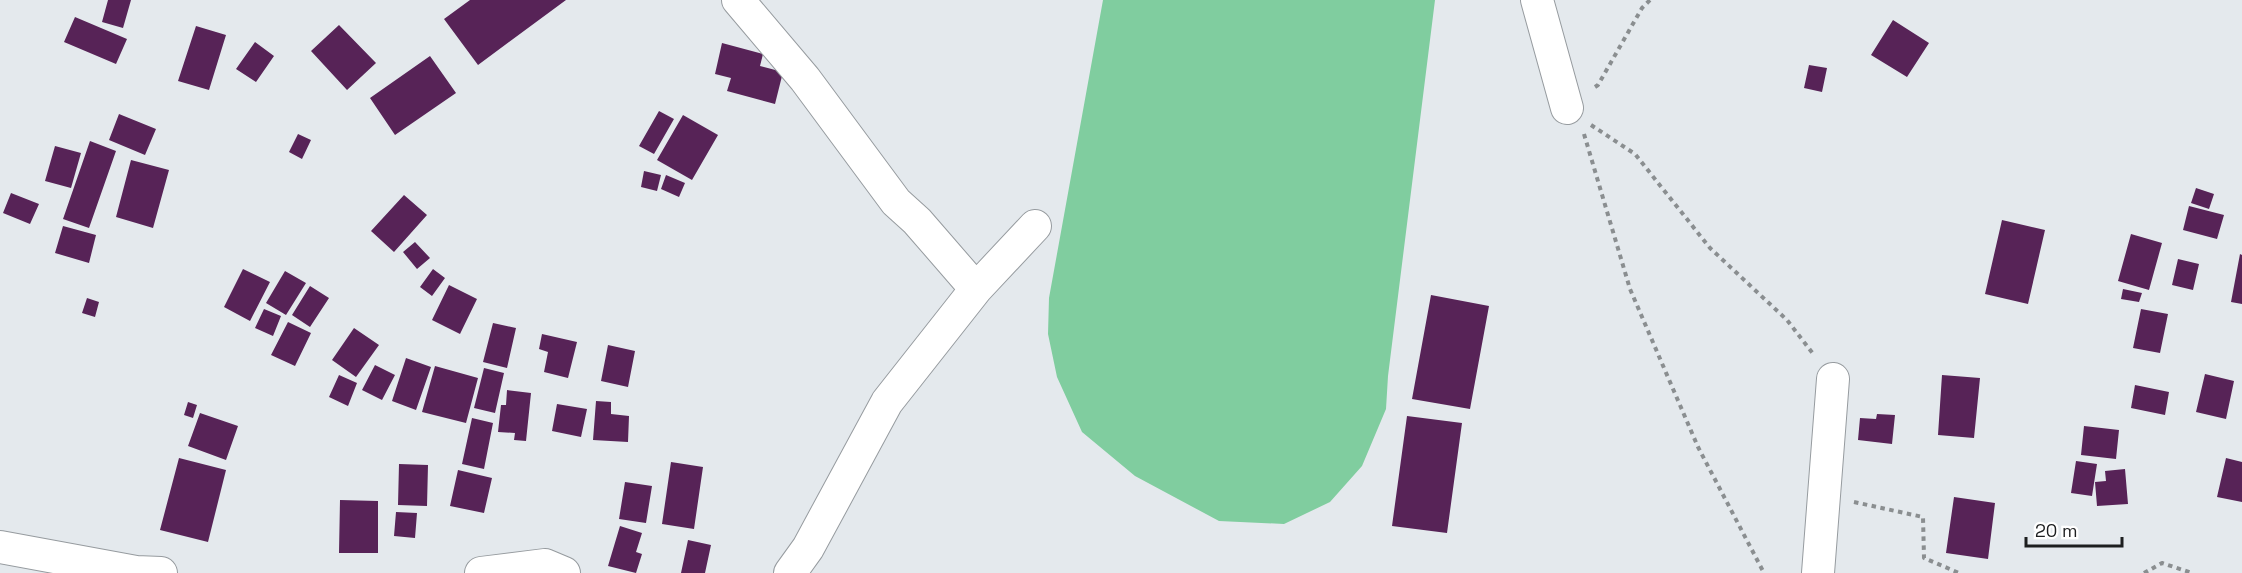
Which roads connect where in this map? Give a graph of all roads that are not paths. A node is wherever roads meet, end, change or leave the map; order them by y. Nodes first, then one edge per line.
1 (738, 0) edge
2 (1537, 0) edge
3 (1567, 108) road end
4 (1035, 226) dead end
5 (976, 290) junction
6 (1833, 379) road end
7 (0, 547) edge
8 (161, 573) edge
9 (481, 573) edge
10 (564, 573) edge
11 (790, 573) edge
12 (1818, 573) edge

1 - 5 street
2 - 3 street
4 - 5 street
5 - 11 street
6 - 12 street
7 - 8 street
9 - 10 street

